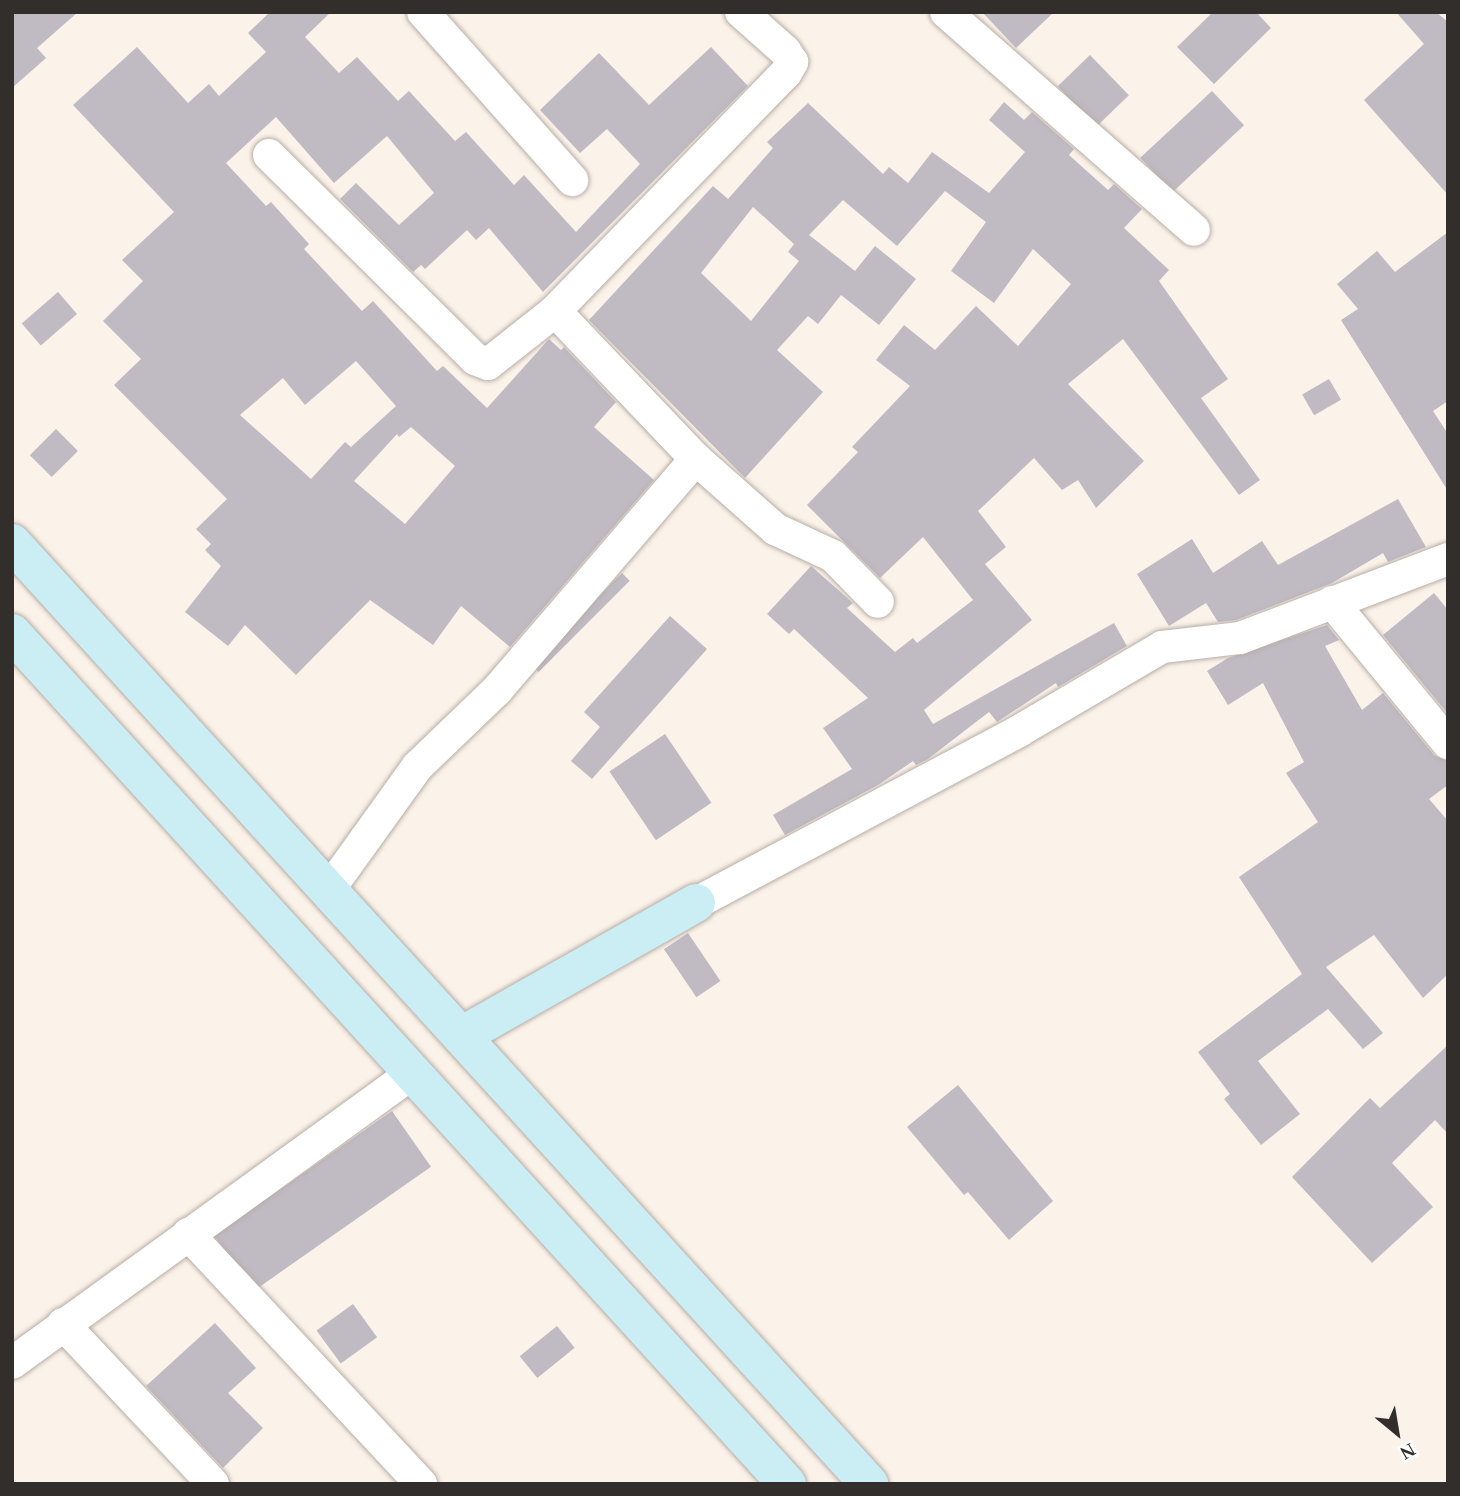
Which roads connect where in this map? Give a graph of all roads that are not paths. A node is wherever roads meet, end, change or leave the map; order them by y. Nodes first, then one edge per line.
1 (424, 12) edge
2 (741, 12) edge
3 (946, 12) edge
4 (270, 155) dead end
5 (572, 180) dead end
6 (1194, 230) dead end
7 (555, 311) junction
8 (696, 459) junction
9 (12, 543) edge
10 (1448, 559) edge
11 (878, 602) dead end
12 (1332, 602) junction
13 (12, 633) edge
14 (1448, 743) edge
15 (328, 891) junction
16 (696, 903) joint
17 (461, 1036) junction
18 (412, 1073) junction
19 (188, 1234) junction
20 (62, 1324) junction
21 (12, 1363) edge
22 (213, 1484) edge
23 (421, 1484) edge
24 (787, 1484) edge
25 (869, 1484) edge

1 - 5 street
2 - 7 street
3 - 6 street
4 - 7 street
7 - 8 street
8 - 11 street
8 - 15 street
9 - 15 street
10 - 12 street
12 - 14 street
12 - 16 street
13 - 18 street
15 - 17 street
16 - 17 street
17 - 25 street
18 - 19 street
18 - 24 street
19 - 20 street
19 - 23 street
20 - 21 street
20 - 22 street

